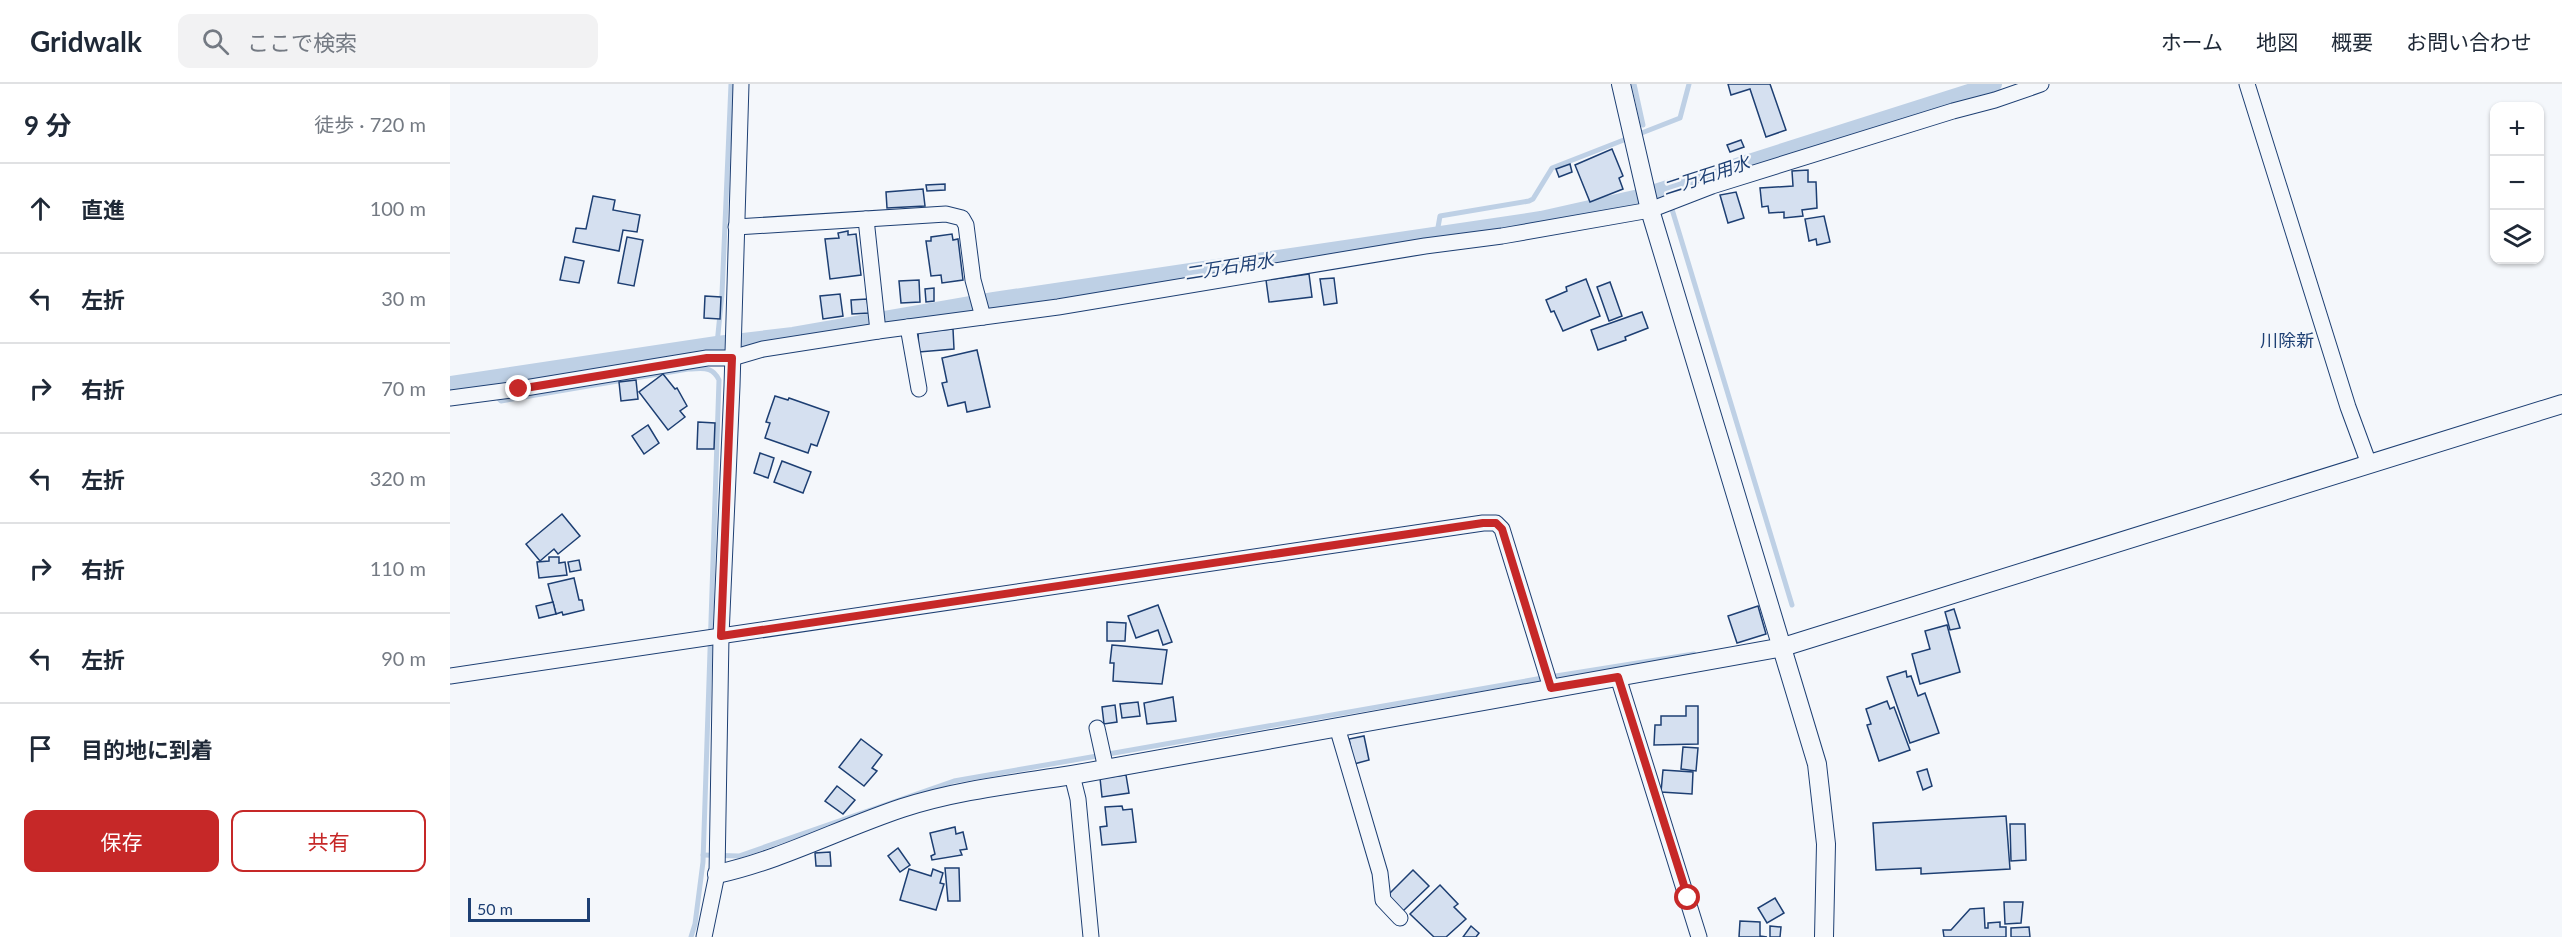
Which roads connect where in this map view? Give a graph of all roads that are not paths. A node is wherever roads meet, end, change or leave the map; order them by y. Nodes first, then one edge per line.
1 (741, 84) edge
2 (1621, 84) edge
3 (2041, 84) edge
4 (2247, 84) edge
5 (1650, 210) junction
6 (866, 219) junction
7 (736, 227) junction
8 (983, 317) junction
9 (908, 327) junction
10 (878, 331) junction
11 (732, 358) junction
12 (919, 389) dead end
13 (450, 398) edge
14 (2562, 404) edge
15 (2369, 464) junction
16 (721, 636) junction
17 (1783, 647) junction
18 (450, 676) edge
19 (1618, 677) junction
20 (1551, 688) junction
21 (1337, 727) junction
22 (1097, 728) dead end
23 (1106, 769) junction
24 (1072, 775) junction
25 (717, 874) junction
26 (1400, 918) dead end
27 (704, 937) edge
28 (1091, 937) edge
29 (1699, 937) edge
30 (1824, 937) edge

1 - 7 street
2 - 5 street
3 - 5 street
4 - 15 street
5 - 8 street
5 - 17 street
6 - 7 street
6 - 8 street
6 - 10 street
7 - 11 street
8 - 9 street
9 - 10 street
9 - 12 street
10 - 11 street
11 - 13 street
11 - 16 street
14 - 15 street
15 - 17 street
16 - 18 street
16 - 20 street
16 - 25 street
17 - 19 street
17 - 30 street
19 - 20 street
19 - 29 street
20 - 21 street
21 - 23 street
21 - 26 street
22 - 23 street
23 - 24 street
24 - 25 street
24 - 28 street
25 - 27 street

